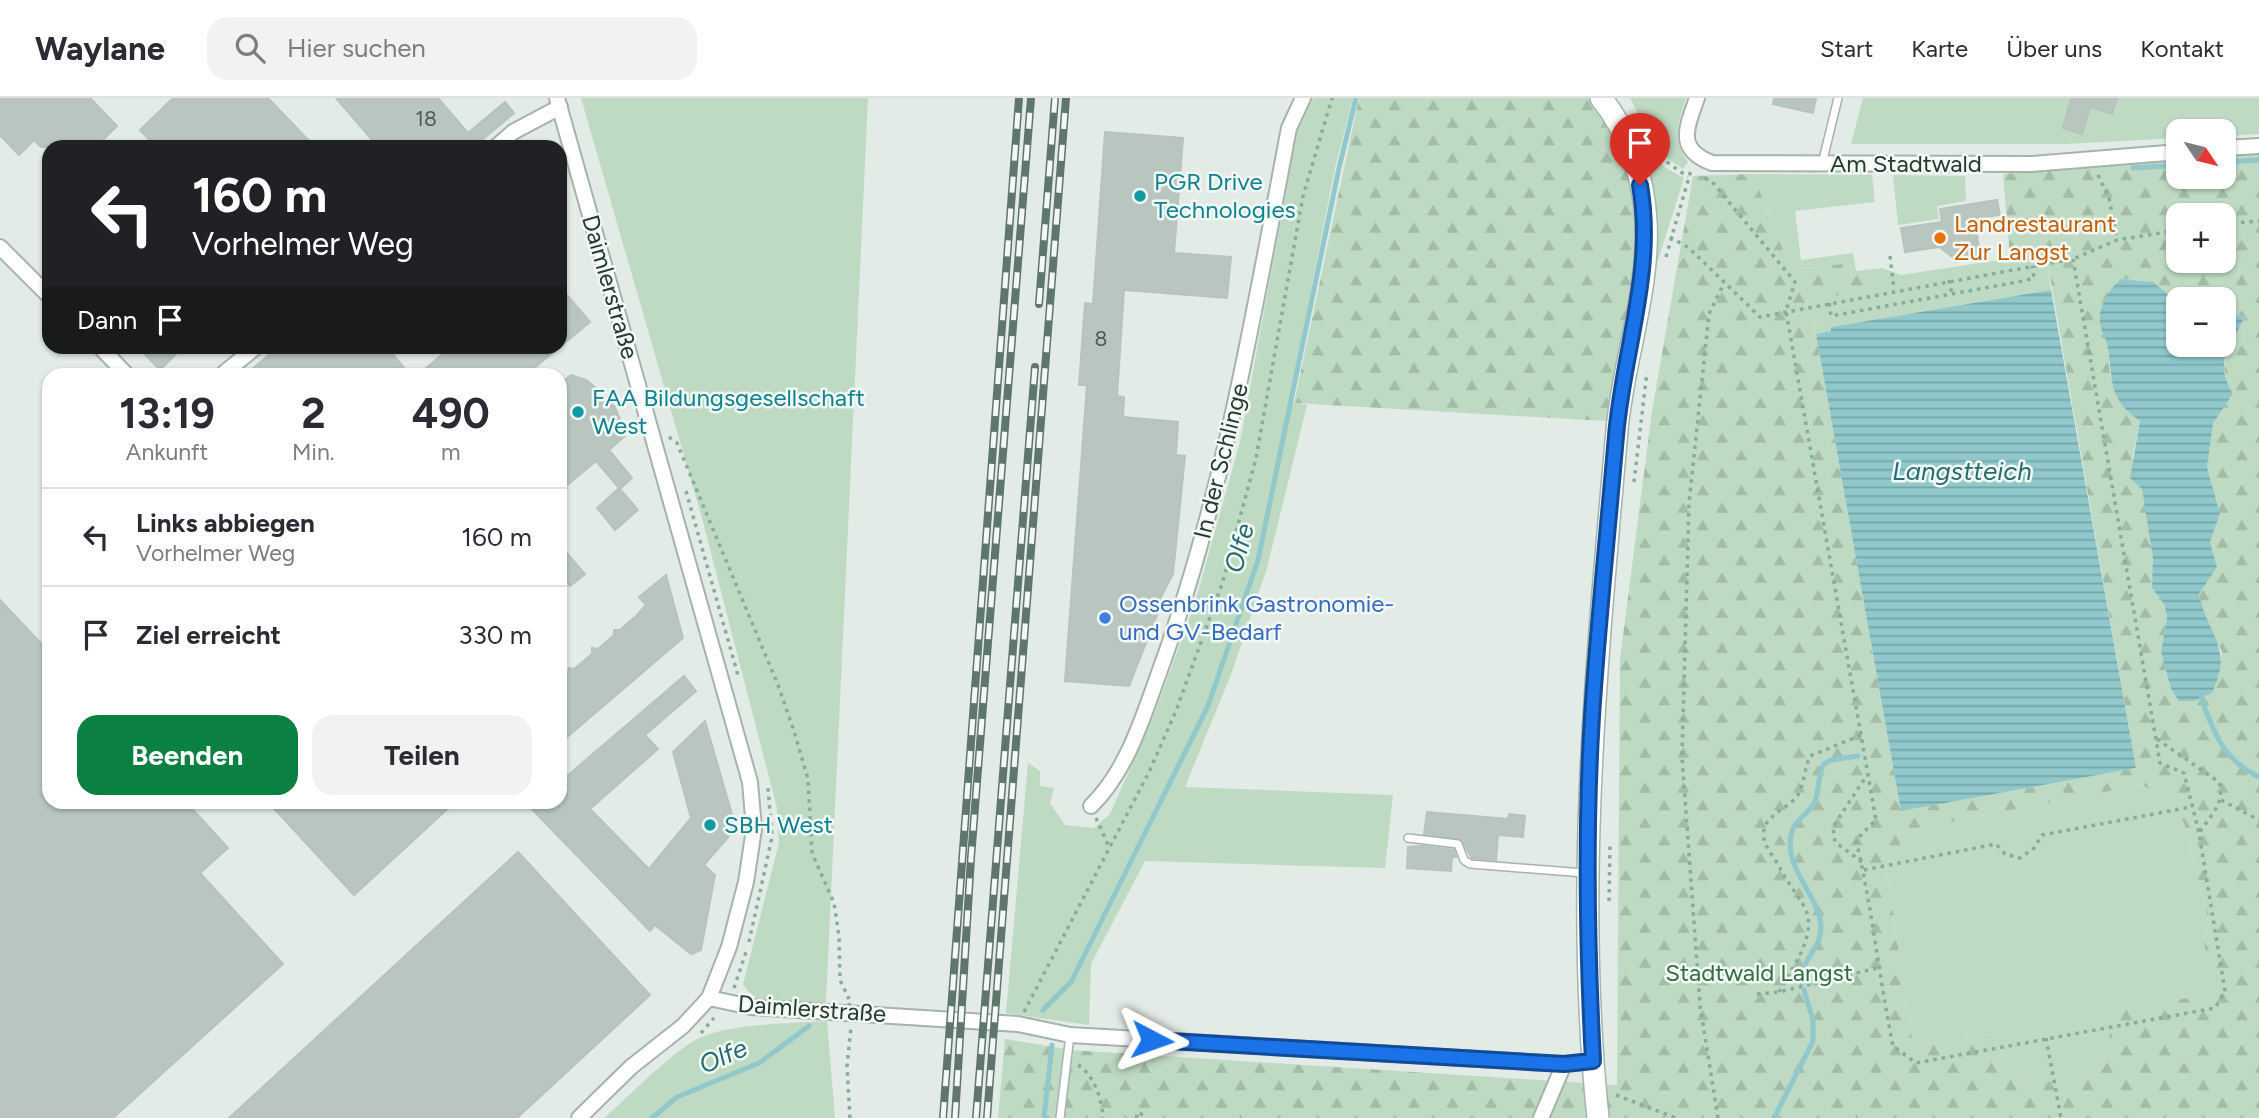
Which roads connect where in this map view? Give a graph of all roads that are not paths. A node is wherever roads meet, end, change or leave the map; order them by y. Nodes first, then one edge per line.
1 (1303, 98) edge
2 (1601, 98) edge
3 (1697, 98) edge
4 (1838, 98) edge
5 (558, 102) edge
6 (504, 140) edge
7 (2259, 145) edge
8 (2236, 147) edge
9 (2166, 153) edge
10 (1822, 164) junction
11 (0, 247) edge
12 (42, 289) edge
13 (107, 354) edge
14 (247, 354) edge
15 (120, 368) edge
16 (230, 368) edge
17 (1091, 806) road end
18 (1408, 838) dead end
19 (1588, 873) junction
20 (709, 998) junction
21 (1070, 1035) junction
22 (1593, 1061) junction
23 (1564, 1064) junction
24 (579, 1118) edge
25 (1060, 1118) edge
26 (1541, 1118) edge
27 (1598, 1118) edge

1 - 17 street, In der Schlinge
2 - 19 street
3 - 10 street, Am Stadtwald
4 - 10 lane
5 - 6 street
5 - 20 street, Daimlerstraße
7 - 8 street
9 - 10 street, Am Stadtwald
11 - 12 street
13 - 15 street
14 - 16 street
18 - 19 lane
19 - 22 street
20 - 21 street, Daimlerstraße
20 - 24 street
21 - 23 street, Daimlerstraße
21 - 25 lane
22 - 23 street, Daimlerstraße
22 - 27 street
23 - 26 street

